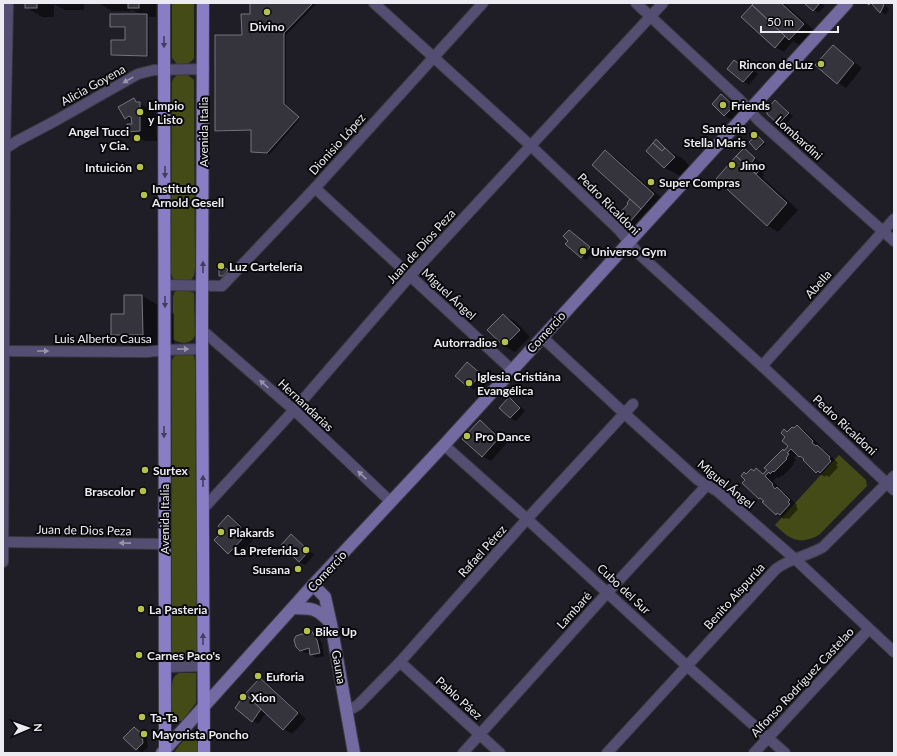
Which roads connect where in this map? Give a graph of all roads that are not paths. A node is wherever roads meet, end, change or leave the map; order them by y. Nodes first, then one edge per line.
1 (8, 3) edge
2 (164, 3) edge
3 (203, 3) edge
4 (374, 3) edge
5 (483, 3) edge
6 (636, 3) edge
7 (663, 3) edge
8 (847, 3) edge
9 (651, 16) junction
10 (434, 57) junction
11 (204, 69) junction
12 (164, 70) junction
13 (749, 110) junction
14 (531, 146) junction
15 (4, 149) edge
16 (315, 188) junction
17 (894, 219) edge
18 (883, 231) junction
19 (894, 241) edge
20 (629, 242) junction
21 (410, 276) junction
22 (165, 285) junction
23 (202, 286) junction
24 (202, 330) junction
25 (542, 337) junction
26 (202, 349) junction
27 (164, 350) junction
28 (4, 351) edge
29 (762, 366) junction
30 (512, 370) junction
31 (633, 404) dead end
32 (294, 410) junction
33 (625, 414) junction
34 (444, 445) junction
35 (892, 483) edge
36 (707, 485) junction
37 (391, 502) junction
38 (203, 509) junction
39 (527, 519) junction
40 (3, 542) edge
41 (164, 544) junction
42 (795, 559) junction
43 (3, 562) edge
44 (313, 585) junction
45 (608, 592) junction
46 (293, 608) junction
47 (331, 624) junction
48 (869, 629) junction
49 (894, 652) edge
50 (400, 662) junction
51 (204, 666) junction
52 (687, 666) junction
53 (165, 667) junction
54 (204, 706) junction
55 (346, 709) junction
56 (480, 734) junction
57 (768, 737) junction
58 (164, 752) edge
59 (204, 753) edge
60 (354, 753) edge
61 (463, 753) edge
62 (500, 753) edge
63 (607, 753) edge
64 (754, 753) edge
65 (785, 753) edge

1 - 15 street
2 -> 12 main road, Avenida Italia
3 - 11 main road, Avenida Italia
4 - 10 street, Pedro Ricaldoni
5 - 10 street, Dionisio López
6 - 9 street, Lombardini
7 - 9 street, Juan de Dios Peza
8 - 13 street, Comercio
9 - 13 street, Lombardini
9 - 14 street, Juan de Dios Peza
10 - 14 street, Pedro Ricaldoni
10 - 16 street, Dionisio López
11 - 12 street, Alicia Goyena
23 -> 11 main road, Avenida Italia
12 -> 15 street, Alicia Goyena
12 -> 22 main road, Avenida Italia
13 - 18 street, Lombardini
13 - 20 street, Comercio
14 - 20 street, Pedro Ricaldoni
14 - 21 street, Juan de Dios Peza
15 - 28 street
16 - 21 street, Miguel Ángel
16 - 23 street, Dionisio López
17 - 18 street, Abella
18 - 19 street, Lombardini
18 - 29 street, Abella
20 - 25 street, Comercio
20 - 29 street, Pedro Ricaldoni
21 - 30 street, Miguel Ángel
21 - 32 street, Juan de Dios Peza
22 - 23 street
22 -> 27 main road, Avenida Italia
23 - 24 main road, Avenida Italia
24 - 26 main road, Avenida Italia
32 -> 24 street, Hernandarias
25 - 30 street, Comercio
25 - 33 street, Miguel Ángel
27 -> 26 street, Luis Alberto Causa
38 -> 26 main road, Avenida Italia
28 -> 27 street, Luis Alberto Causa
27 -> 41 main road, Avenida Italia
28 - 40 street
29 - 35 street, Pedro Ricaldoni
30 - 34 street, Comercio
31 - 33 street, Rafael Pérez
37 -> 32 street, Hernandarias
32 - 38 street, Juan de Dios Peza
33 - 36 street, Miguel Ángel
33 - 39 street, Rafael Pérez
34 - 37 street, Comercio
34 - 39 street, Cubo del Sur
35 - 42 street, Benito Aispurúa
36 - 42 street, Miguel Ángel
36 - 45 street, Lambaré
37 - 44 street, Comercio
51 -> 38 main road, Avenida Italia
39 - 45 street, Cubo del Sur
39 - 50 street, Rafael Pérez
41 -> 40 street, Juan de Dios Peza
40 - 43 street
41 - 53 main road, Avenida Italia
42 - 48 street, Miguel Ángel
42 - 52 street, Benito Aispurúa
44 - 46 street, Comercio
44 - 47 street, Gauna
45 - 52 street, Cubo del Sur
45 - 56 street, Lambaré
46 - 47 street
46 - 54 street, Comercio
47 - 55 street, Gauna
48 - 49 street, Miguel Ángel
48 - 57 street, Alfonso Rodríguez Castelao
50 - 55 street, Rafael Pérez
50 - 56 street, Pablo Páez
51 - 53 street
51 - 54 main road, Avenida Italia
52 - 57 street, Cubo del Sur
52 - 63 street, Benito Aispurúa
53 - 58 main road, Avenida Italia
54 - 58 street, Comercio
54 - 59 main road, Avenida Italia
55 - 60 street, Gauna
56 - 61 street, Lambaré
56 - 62 street, Pablo Páez
57 - 64 street, Alfonso Rodríguez Castelao
57 - 65 street, Cubo del Sur

